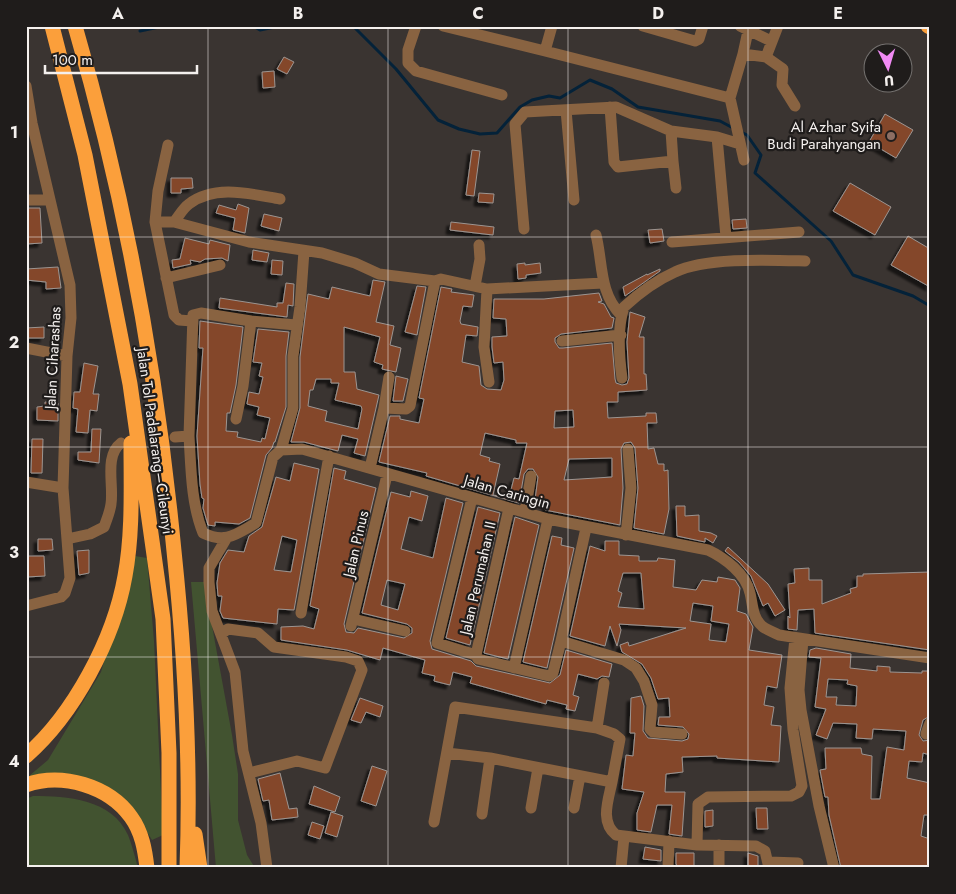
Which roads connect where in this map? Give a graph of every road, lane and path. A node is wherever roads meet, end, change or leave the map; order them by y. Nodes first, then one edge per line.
1 (52, 26) edge
2 (75, 26) edge
3 (416, 26) edge
4 (442, 26) edge
5 (552, 26) edge
6 (703, 26) edge
7 (778, 26) edge
8 (650, 27) edge
9 (744, 29) edge
10 (771, 41) junction
11 (545, 51) junction
12 (743, 54) junction
13 (766, 57) junction
14 (26, 86) edge
15 (502, 95) dead end
16 (730, 98) junction
17 (795, 106) dead end
18 (610, 108) junction
19 (566, 110) junction
20 (29, 124) edge
21 (671, 130) junction
22 (717, 137) junction
23 (739, 140) junction
24 (168, 145) dead end
25 (744, 160) dead end
26 (673, 161) junction
27 (676, 188) dead end
28 (280, 199) dead end
29 (26, 200) edge
30 (50, 200) junction
31 (574, 200) dead end
32 (155, 222) junction
33 (174, 222) junction
34 (524, 229) dead end
35 (799, 232) dead end
36 (596, 235) dead end
37 (726, 237) junction
38 (672, 242) dead end
39 (479, 245) dead end
40 (304, 251) junction
41 (805, 261) dead end
42 (220, 265) dead end
43 (166, 278) junction
44 (435, 281) junction
45 (603, 283) junction
46 (475, 286) junction
47 (488, 290) junction
48 (622, 315) junction
49 (192, 321) junction
50 (250, 321) junction
51 (296, 325) junction
52 (621, 335) junction
53 (562, 341) dead end
54 (26, 348) edge
55 (67, 356) junction
56 (389, 377) dead end
57 (622, 378) dead end
58 (489, 382) dead end
59 (130, 384) junction
60 (384, 408) junction
61 (236, 419) dead end
62 (189, 436) junction
63 (175, 437) tunnel mouth
64 (121, 443) dead end
65 (628, 449) dead end
66 (281, 450) junction
67 (329, 456) junction
68 (370, 468) junction
69 (387, 475) junction
70 (531, 476) dead end
71 (26, 482) edge
72 (62, 488) junction
73 (472, 498) junction
74 (509, 508) junction
75 (525, 512) junction
76 (548, 519) junction
77 (586, 528) junction
78 (626, 535) junction
79 (67, 539) junction
80 (226, 539) junction
81 (26, 606) edge
82 (301, 613) dead end
83 (406, 631) dead end
84 (221, 634) junction
85 (799, 639) junction
86 (561, 642) junction
87 (476, 655) junction
88 (930, 658) edge
89 (514, 668) junction
90 (604, 683) dead end
91 (597, 728) junction
92 (682, 734) dead end
93 (448, 752) junction
94 (26, 756) edge
95 (490, 758) junction
96 (538, 768) junction
97 (248, 773) junction
98 (580, 776) junction
99 (814, 778) junction
100 (802, 779) junction
101 (612, 782) junction
102 (26, 785) edge
103 (190, 798) junction
104 (531, 808) dead end
105 (574, 808) dead end
106 (482, 814) dead end
107 (434, 822) dead end
108 (624, 837) junction
109 (669, 841) junction
110 (697, 845) junction
111 (719, 846) junction
112 (798, 863) dead end
113 (769, 865) edge
114 (148, 868) edge
115 (169, 868) edge
116 (187, 868) edge
117 (200, 868) edge
118 (267, 868) edge
119 (621, 868) edge
120 (668, 868) edge
121 (719, 868) edge
122 (834, 868) edge

1 - 59 highway, Jalan Tol Padalarang–Cileunyi
2 - 103 highway, Jalan Tol Padalarang–Cileunyi
3 - 15 street
4 - 11 street
5 - 11 street
6 - 8 street
7 - 10 street
9 - 10 street
9 - 12 street
10 - 13 street
11 - 16 street
12 - 13 street
12 - 16 street
13 - 17 street
14 - 20 street, Jalan Ciharashas
16 - 23 street
18 - 19 street
18 - 21 street
18 - 26 street
19 - 31 street
19 - 34 street
20 - 30 street, Jalan Ciharashas
21 - 22 street
21 - 26 street
22 - 23 street
22 - 37 street
23 - 25 street
24 - 32 street
26 - 27 street
28 - 33 street
29 - 30 street
30 - 55 street, Jalan Ciharashas
32 - 33 street
32 - 43 street
33 - 40 street
35 - 37 street
36 - 45 street
37 - 38 street
39 - 46 street
40 - 44 street
40 - 51 street
41 - 48 street
42 - 43 street
43 - 49 street
44 - 46 street
44 - 60 street
45 - 47 street
45 - 48 street
46 - 47 street
47 - 58 street
48 - 52 street
49 - 50 street
49 - 62 street
50 - 51 street
50 - 61 street
51 - 66 street
52 - 53 street
52 - 57 street
54 - 55 street
55 - 72 street, Jalan Ciharashas
56 - 60 street
59 - 94 highway
59 - 115 highway, Jalan Tol Padalarang–Cileunyi
60 - 68 street
62 - 63 street
62 - 80 street
64 - 79 street
65 - 78 street
66 - 67 street, Jalan Caringin
66 - 80 street
67 - 68 street, Jalan Caringin
67 - 82 street
68 - 69 street, Jalan Caringin
69 - 73 street, Jalan Caringin
69 - 83 street, Jalan Pinus
70 - 75 street
71 - 72 street
72 - 79 street, Jalan Ciharashas
73 - 74 street, Jalan Caringin
73 - 87 street
74 - 75 street, Jalan Caringin
74 - 87 street, Jalan Perumahan II
75 - 76 street, Jalan Caringin
76 - 77 street, Jalan Caringin
76 - 89 street
77 - 78 street, Jalan Caringin
77 - 86 street
78 - 85 street, Jalan Caringin
79 - 81 street, Jalan Ciharashas
80 - 84 street
84 - 97 street
84 - 97 street
85 - 88 street, Jalan Caringin
85 - 99 street
85 - 100 street
86 - 89 street
86 - 92 street
87 - 89 street
90 - 91 street
91 - 93 street
91 - 101 street
93 - 95 street
93 - 107 street
95 - 96 street
95 - 106 street
96 - 98 street
96 - 104 street
97 - 118 street
98 - 101 street
98 - 105 street
99 - 100 street
99 - 122 street
100 - 110 street
101 - 108 street
102 - 114 highway
103 - 116 highway, Jalan Tol Padalarang–Cileunyi
103 - 117 highway
108 - 109 street
108 - 119 street
109 - 110 street
109 - 120 street
110 - 111 street
111 - 113 street
111 - 121 street
112 - 113 street

